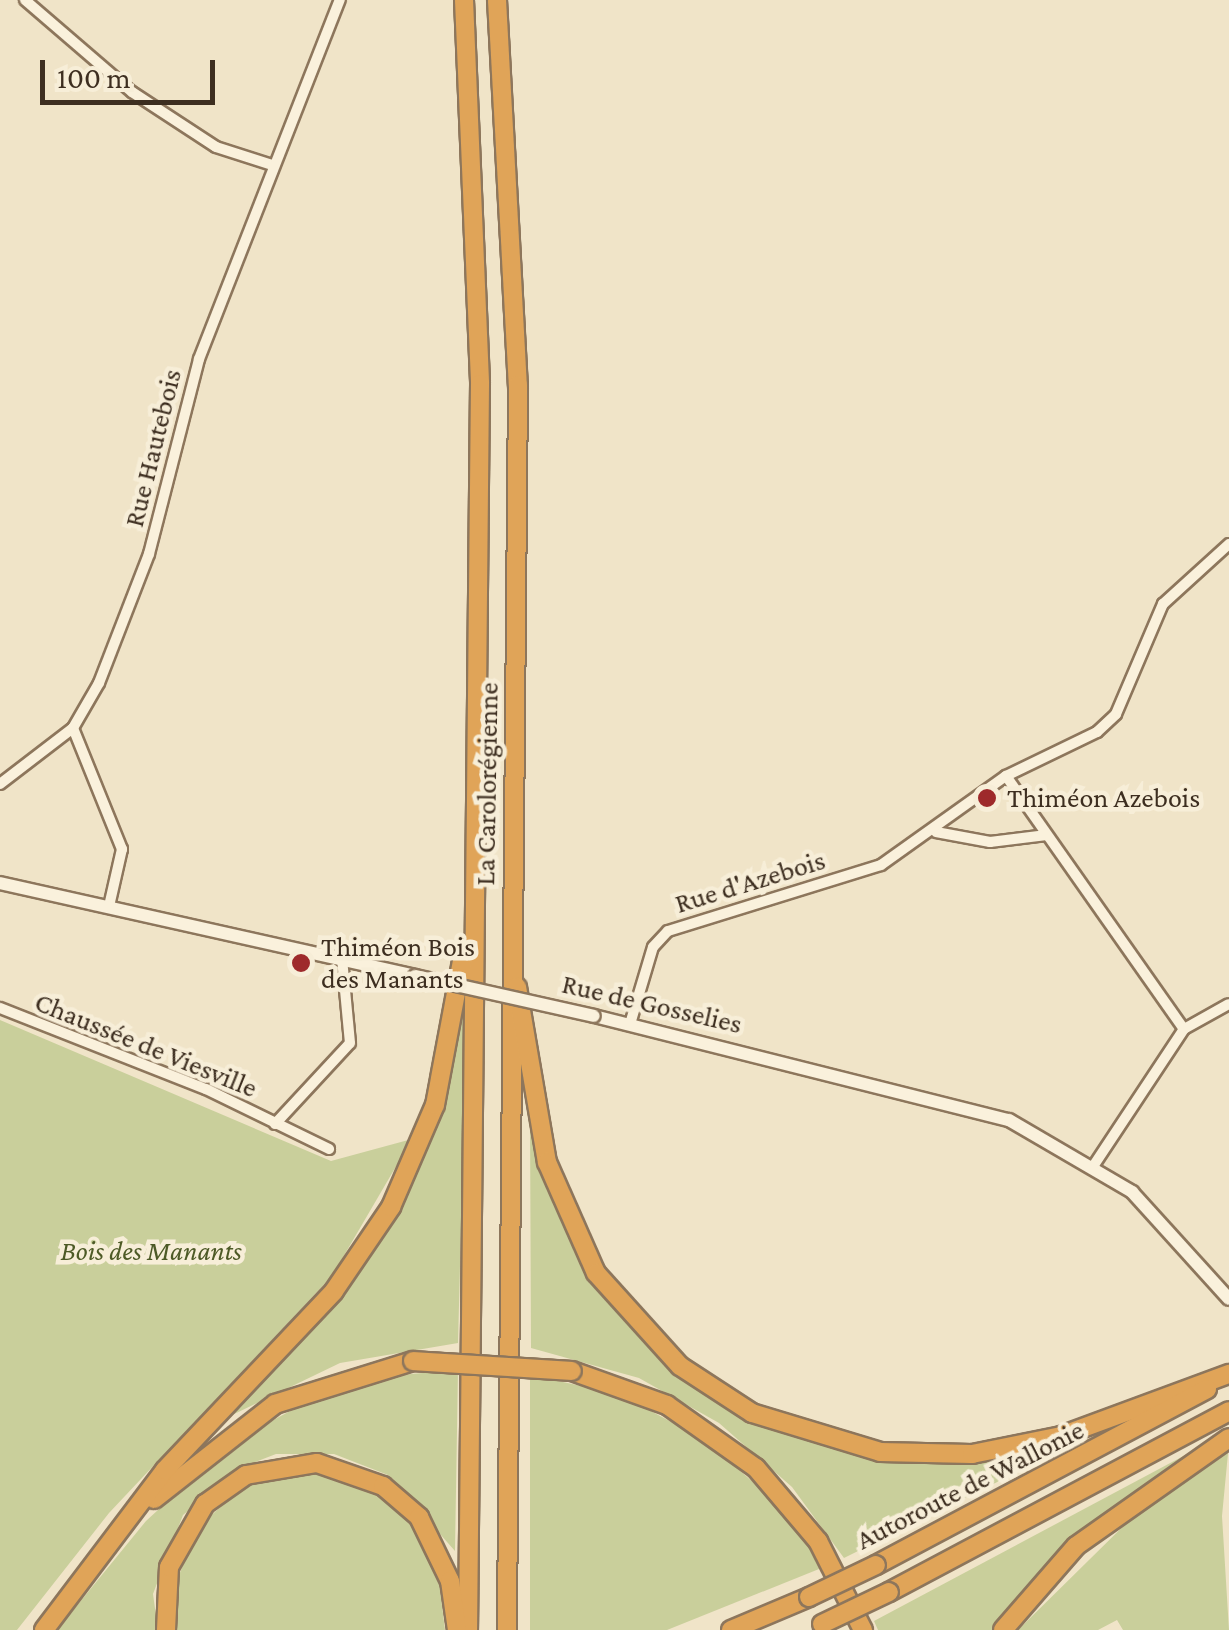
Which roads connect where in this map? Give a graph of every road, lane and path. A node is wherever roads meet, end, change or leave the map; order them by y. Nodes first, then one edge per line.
1 (26, 0) edge
2 (340, 0) edge
3 (464, 0) edge
4 (497, 0) edge
5 (272, 165) junction
6 (1229, 544) edge
7 (73, 728) junction
8 (1006, 776) junction
9 (0, 784) edge
10 (936, 832) junction
11 (1047, 835) junction
12 (476, 866) junction
13 (0, 883) edge
14 (110, 906) junction
15 (342, 959) junction
16 (513, 978) junction
17 (1229, 1004) edge
18 (0, 1008) edge
19 (630, 1024) junction
20 (1184, 1029) junction
21 (275, 1124) junction
22 (328, 1150) dead end
23 (1094, 1164) junction
24 (1229, 1299) edge
25 (1229, 1375) edge
26 (1229, 1412) edge
27 (1229, 1438) edge
28 (140, 1511) junction
29 (816, 1627) edge
30 (44, 1630) edge
31 (166, 1630) edge
32 (457, 1630) edge
33 (468, 1630) edge
34 (507, 1630) edge
35 (730, 1630) edge
36 (863, 1630) edge
37 (1002, 1630) edge

1 - 5 street
2 - 5 street, Rue Hautebois
3 - 12 highway, La Carolorégienne
4 - 16 highway, La Carolorégienne
5 - 7 street, Rue Hautebois
6 - 8 street, Rue d'Azebois
7 - 9 street
7 - 14 street
8 - 10 street, Rue d'Azebois
8 - 11 street
10 - 11 street
10 - 19 street, Rue d'Azebois
11 - 20 street
12 - 28 highway
12 - 33 highway, La Carolorégienne
13 - 14 street, Rue de Gosselies
14 - 15 street, Rue de Gosselies
15 - 19 street, Rue de Gosselies, bridge
15 - 21 street
16 - 25 highway
16 - 34 highway, La Carolorégienne
17 - 20 street
18 - 21 street, Chaussée de Viesville
19 - 23 street, Rue de Gosselies
20 - 23 street
21 - 22 street, Chaussée de Viesville
23 - 24 street, Rue de Gosselies
25 - 35 highway, Autoroute de Wallonie, bridge
26 - 29 highway, Autoroute de Wallonie, bridge
27 - 37 highway
28 - 30 highway
28 - 36 highway, bridge
31 - 32 highway

